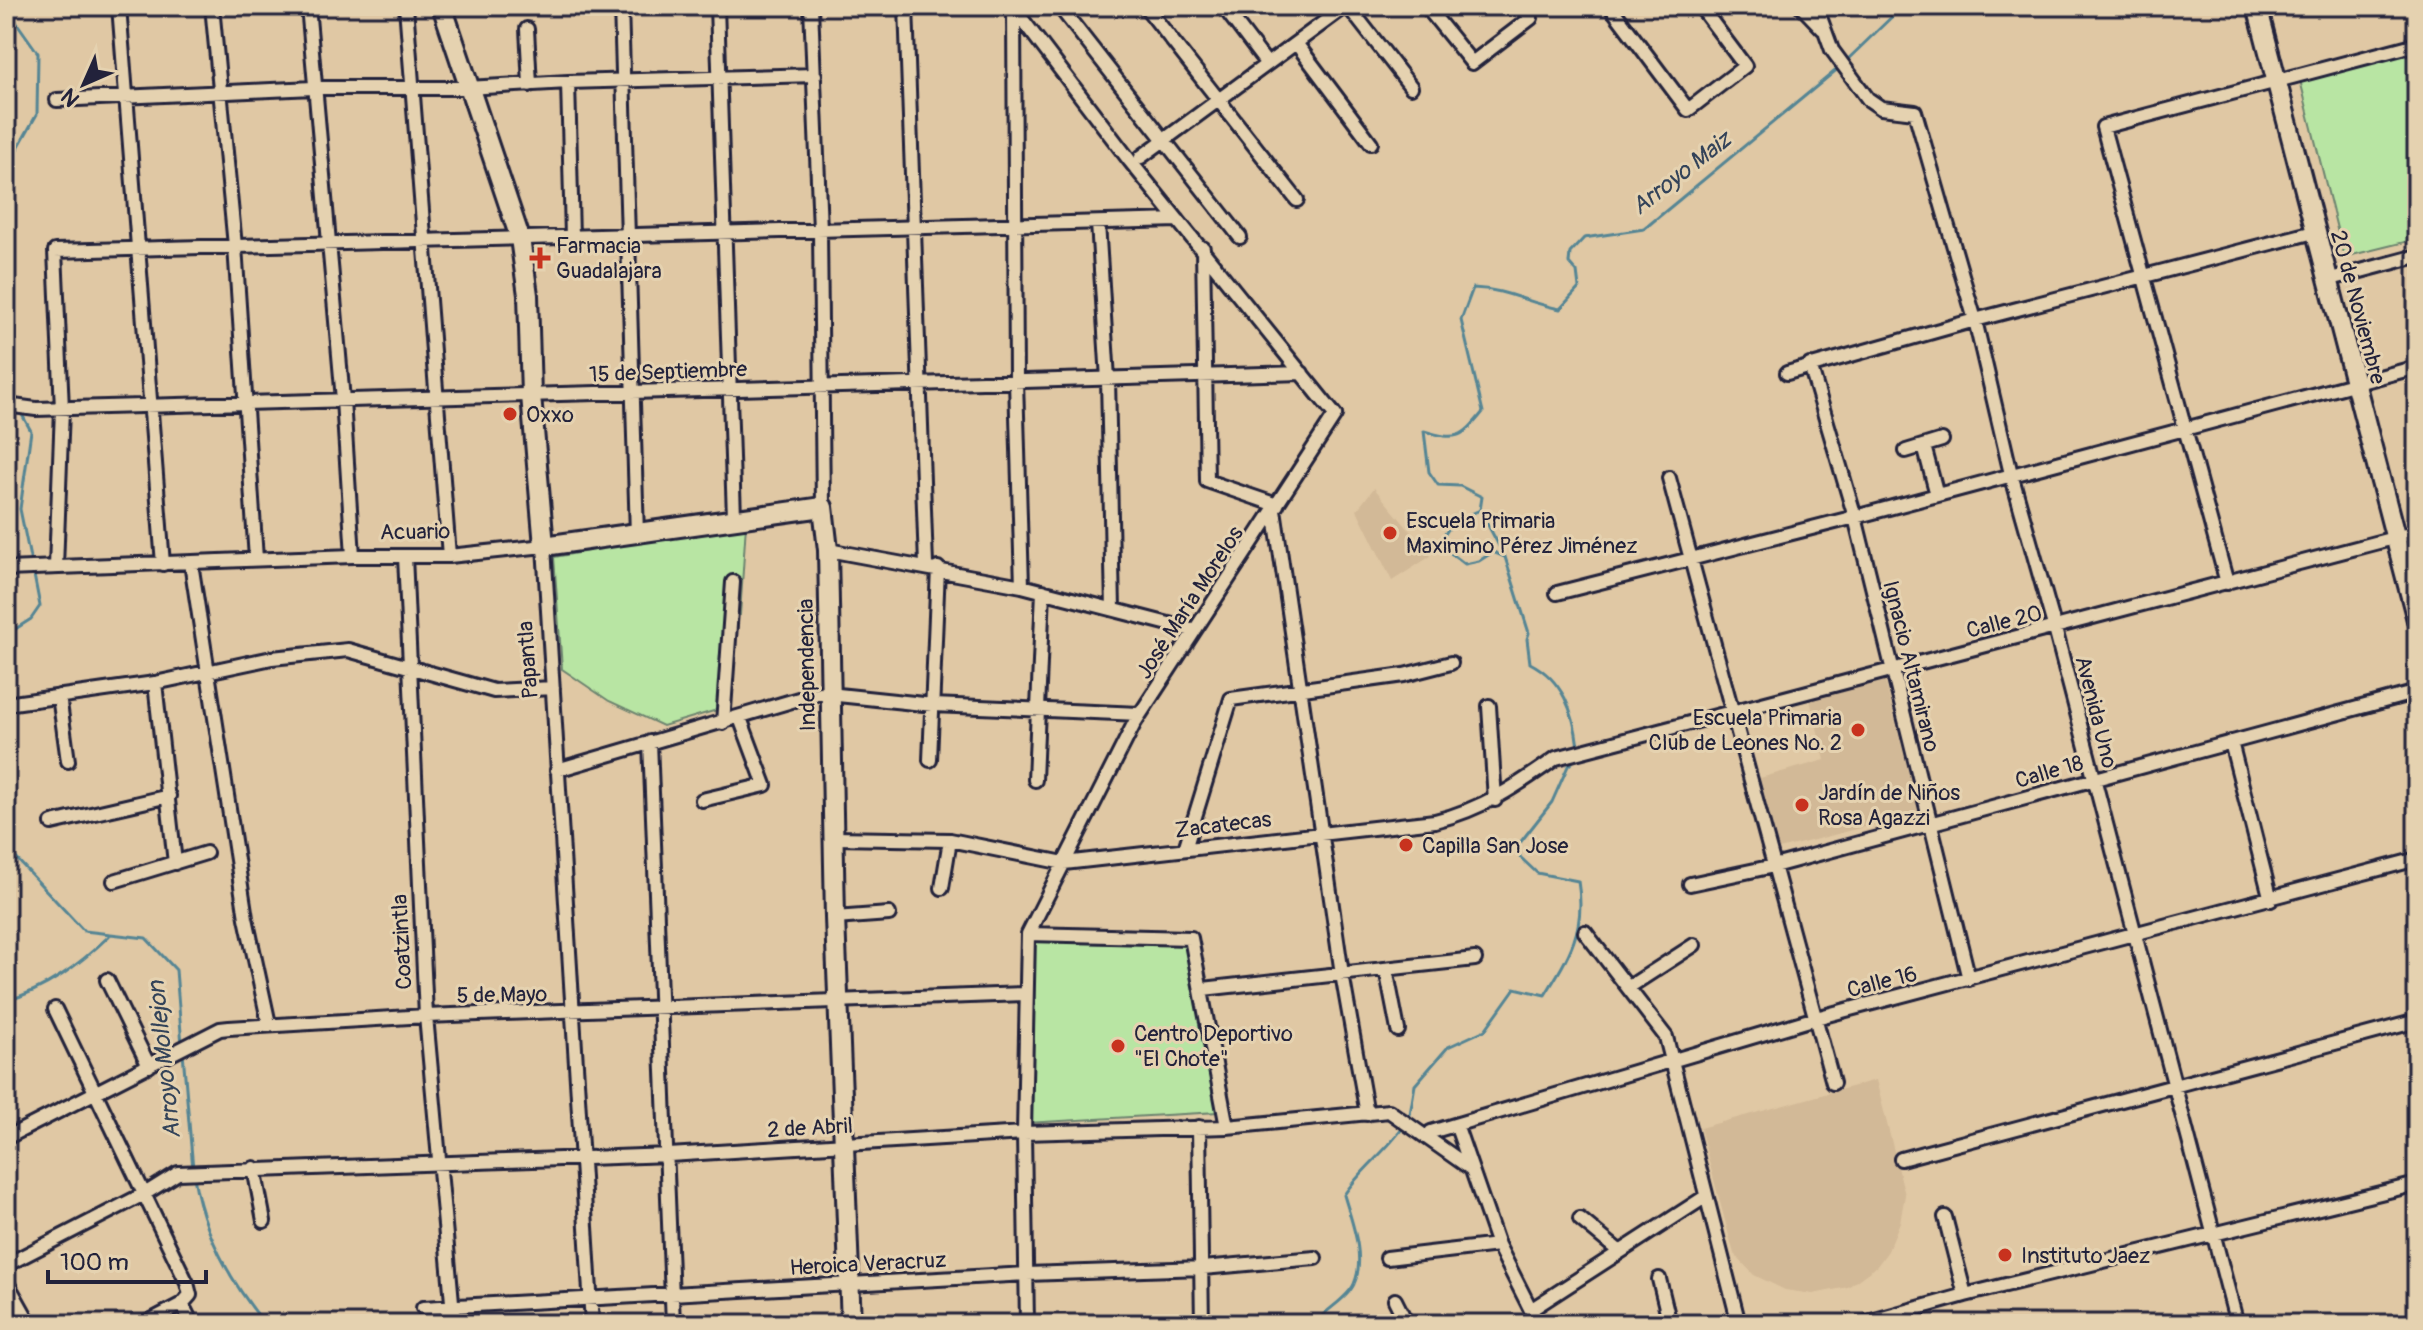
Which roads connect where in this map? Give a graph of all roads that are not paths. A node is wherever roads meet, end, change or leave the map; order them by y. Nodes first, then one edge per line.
1 (119, 6) edge
2 (212, 6) edge
3 (308, 6) edge
4 (406, 6) edge
5 (442, 6) edge
6 (621, 6) edge
7 (717, 6) edge
8 (811, 6) edge
9 (906, 6) edge
10 (1059, 6) edge
11 (1145, 6) edge
12 (1223, 6) edge
13 (1347, 6) edge
14 (1426, 6) edge
15 (1521, 6) edge
16 (1610, 6) edge
17 (1700, 6) edge
18 (1801, 6) edge
19 (1816, 6) edge
20 (2257, 6) edge
21 (1013, 7) edge
22 (1330, 11) edge
23 (527, 29) dead end
24 (1826, 31) junction
25 (1296, 43) junction
26 (2417, 44) edge
27 (1267, 64) junction
28 (815, 75) junction
29 (2277, 78) junction
30 (720, 79) junction
31 (568, 82) junction
32 (622, 82) junction
33 (530, 85) junction
34 (1411, 87) dead end
35 (313, 88) junction
36 (414, 88) junction
37 (467, 88) junction
38 (219, 93) junction
39 (125, 97) junction
40 (57, 100) dead end
41 (1218, 100) junction
42 (1164, 140) junction
43 (1371, 143) dead end
44 (1141, 157) dead end
45 (1297, 200) dead end
46 (1178, 220) junction
47 (1098, 223) junction
48 (1014, 225) junction
49 (911, 228) junction
50 (820, 230) junction
51 (2314, 232) junction
52 (724, 233) junction
53 (626, 235) junction
54 (572, 237) junction
55 (1240, 237) dead end
56 (520, 238) junction
57 (422, 241) junction
58 (329, 244) junction
59 (235, 246) junction
60 (1203, 248) junction
61 (137, 249) junction
62 (2417, 256) edge
63 (2142, 277) junction
64 (2327, 280) junction
65 (1975, 320) junction
66 (1810, 365) junction
67 (2417, 367) edge
68 (1302, 373) junction
69 (1787, 373) dead end
70 (1205, 376) junction
71 (1108, 379) junction
72 (1016, 381) junction
73 (2354, 383) junction
74 (918, 384) junction
75 (823, 387) junction
76 (729, 389) junction
77 (633, 392) junction
78 (531, 395) junction
79 (436, 398) junction
80 (343, 400) junction
81 (247, 403) junction
82 (6, 405) edge
83 (151, 406) junction
84 (62, 409) junction
85 (2183, 428) junction
86 (1942, 440) dead end
87 (1924, 446) junction
88 (1906, 451) dead end
89 (2011, 474) junction
90 (1669, 478) dead end
91 (1937, 495) junction
92 (823, 507) junction
93 (1276, 507) junction
94 (734, 517) junction
95 (1855, 517) junction
96 (2417, 532) edge
97 (637, 535) junction
98 (2395, 538) junction
99 (544, 546) junction
100 (828, 550) junction
101 (353, 556) junction
102 (405, 556) junction
103 (449, 556) junction
104 (256, 559) junction
105 (1691, 560) junction
106 (191, 563) junction
107 (163, 564) junction
108 (56, 567) junction
109 (932, 567) junction
110 (6, 569) edge
111 (733, 582) dead end
112 (2227, 583) junction
113 (1022, 586) junction
114 (1043, 591) junction
115 (1557, 593) dead end
116 (1113, 609) junction
117 (2417, 620) edge
118 (2055, 629) junction
119 (1192, 630) junction
120 (407, 663) junction
121 (1451, 663) dead end
122 (1892, 670) junction
123 (209, 673) junction
124 (155, 683) junction
125 (553, 688) junction
126 (1301, 691) junction
127 (2417, 692) edge
128 (829, 693) junction
129 (59, 696) junction
130 (6, 704) edge
131 (933, 705) junction
132 (1489, 706) dead end
133 (1040, 711) junction
134 (1732, 712) junction
135 (1140, 714) junction
136 (740, 718) junction
137 (723, 723) junction
138 (650, 742) junction
139 (2231, 742) junction
140 (1600, 745) joint
141 (930, 760) dead end
142 (68, 761) dead end
143 (557, 770) junction
144 (2094, 779) junction
145 (1035, 780) dead end
146 (169, 796) junction
147 (702, 800) dead end
148 (1495, 800) junction
149 (52, 823) dead end
150 (1932, 825) junction
151 (1322, 832) junction
152 (834, 838) junction
153 (950, 840) junction
154 (1185, 849) junction
155 (206, 853) dead end
156 (2417, 859) edge
157 (175, 863) junction
158 (1064, 863) junction
159 (1774, 866) junction
160 (114, 881) dead end
161 (1690, 884) dead end
162 (942, 888) dead end
163 (2271, 900) junction
164 (889, 914) dead end
165 (835, 918) junction
166 (1585, 932) dead end
167 (1028, 934) junction
168 (2134, 936) junction
169 (1694, 945) dead end
170 (1475, 959) dead end
171 (1386, 969) junction
172 (1342, 974) junction
173 (1969, 979) junction
174 (107, 980) dead end
175 (1629, 987) junction
176 (1203, 989) junction
177 (1024, 994) junction
178 (840, 1000) junction
179 (662, 1008) junction
180 (55, 1009) dead end
181 (574, 1012) junction
182 (426, 1016) junction
183 (1816, 1018) junction
184 (2417, 1021) edge
185 (269, 1024) junction
186 (1398, 1030) dead end
187 (1672, 1060) junction
188 (154, 1063) junction
189 (1833, 1083) dead end
190 (2175, 1085) junction
191 (98, 1092) junction
192 (1367, 1114) junction
193 (1199, 1127) junction
194 (1227, 1127) junction
195 (1457, 1127) junction
196 (1024, 1133) junction
197 (1426, 1135) junction
198 (6, 1138) edge
199 (846, 1145) junction
200 (669, 1155) junction
201 (583, 1156) junction
202 (1901, 1159) dead end
203 (438, 1161) junction
204 (254, 1168) junction
205 (1470, 1168) junction
206 (2417, 1184) edge
207 (146, 1193) junction
208 (1705, 1197) junction
209 (1945, 1217) dead end
210 (1580, 1219) dead end
211 (264, 1221) dead end
212 (2213, 1237) junction
213 (1498, 1245) junction
214 (1620, 1252) junction
215 (1315, 1258) dead end
216 (1387, 1258) dead end
217 (6, 1265) edge
218 (1203, 1268) junction
219 (1027, 1274) junction
220 (1659, 1279) dead end
221 (6, 1281) edge
222 (851, 1284) junction
223 (672, 1295) junction
224 (1965, 1295) junction
225 (590, 1298) junction
226 (1395, 1300) dead end
227 (182, 1304) junction
228 (451, 1307) junction
229 (423, 1308) dead end
230 (1532, 1309) junction
231 (1891, 1319) edge
232 (30, 1324) edge
233 (144, 1324) edge
234 (192, 1324) edge
235 (454, 1324) edge
236 (592, 1324) edge
237 (673, 1324) edge
238 (851, 1324) edge
239 (1027, 1324) edge
240 (1202, 1324) edge
241 (1407, 1324) edge
242 (1538, 1324) edge
243 (1670, 1324) edge
244 (1739, 1324) edge
245 (1861, 1324) edge
246 (2237, 1324) edge

1 - 39 street
2 - 38 street
3 - 35 street
4 - 36 street
5 - 37 main road, Papantla
6 - 32 street
7 - 30 street
8 - 28 street, Independencia
9 - 49 street
10 - 42 street
11 - 41 street
12 - 27 street
13 - 22 street
13 - 34 street
14 - 15 street
16 - 17 street
18 - 24 street
19 - 24 street
20 - 29 main road, 20 de Noviembre
21 - 46 street, José María Morelos
21 - 48 street
22 - 25 street
23 - 33 street
24 - 65 street, Avenida Uno
25 - 27 street
25 - 43 street
26 - 29 street
27 - 41 street
28 - 30 street
28 - 50 street, Independencia
29 - 51 main road, 20 de Noviembre
29 - 63 street
30 - 32 street
30 - 52 street
31 - 32 street
31 - 33 street
31 - 54 street
32 - 53 street
33 - 37 street
35 - 36 street
35 - 38 street
35 - 58 street
36 - 37 street
36 - 57 street
37 - 56 main road, Papantla
38 - 39 street
38 - 59 street
39 - 40 street
39 - 61 street
41 - 42 street
41 - 45 street
42 - 44 street
42 - 55 street
46 - 47 street
46 - 60 street, José María Morelos
47 - 48 street
47 - 71 street
48 - 49 street
48 - 72 street
49 - 50 street
49 - 74 street
50 - 52 street
50 - 75 street, Independencia
51 - 63 street
51 - 64 main road, 20 de Noviembre
52 - 53 street
52 - 76 street
53 - 54 street
53 - 77 street
54 - 56 street
56 - 57 street
56 - 78 main road, Papantla
57 - 58 street
57 - 79 street
58 - 59 street
58 - 80 street
59 - 61 street
59 - 81 street
60 - 68 street, José María Morelos
60 - 70 street
61 - 83 street
61 - 84 street
62 - 64 street
63 - 65 street
63 - 85 street
64 - 73 main road, 20 de Noviembre
65 - 66 street
65 - 89 street, Avenida Uno
66 - 69 street
66 - 95 street, Ignacio Altamirano
67 - 73 street
68 - 70 street, 15 de Septiembre
68 - 93 street, José María Morelos
70 - 71 street, 15 de Septiembre
70 - 93 street
71 - 72 street, 15 de Septiembre
71 - 116 street
72 - 74 street, 15 de Septiembre
72 - 113 street
73 - 85 street
73 - 98 main road, 20 de Noviembre
74 - 75 street, 15 de Septiembre
74 - 109 street
75 - 76 street, 15 de Septiembre
75 - 92 street, Independencia
76 - 77 street, 15 de Septiembre
76 - 94 street
77 - 78 street, 15 de Septiembre
77 - 97 street
78 - 79 street, 15 de Septiembre
78 - 99 main road, Papantla
79 - 80 street, 15 de Septiembre
79 - 103 street
80 - 81 street, 15 de Septiembre
80 - 101 street
81 - 83 street, 15 de Septiembre
81 - 104 street
82 - 84 street, 15 de Septiembre
83 - 84 street, 15 de Septiembre
83 - 107 street
84 - 108 street
85 - 89 street
85 - 112 street
86 - 87 street
87 - 88 street
87 - 91 street
89 - 91 street
89 - 118 street, Avenida Uno
90 - 105 street
91 - 95 street
92 - 94 main road, Acuario
92 - 100 main road, Independencia
93 - 119 street, José María Morelos
93 - 126 street
94 - 97 main road, Acuario
95 - 105 street
95 - 122 street, Ignacio Altamirano
96 - 98 street, Calle 20
97 - 99 main road, Acuario
98 - 112 street, Calle 20
98 - 117 main road, 20 de Noviembre
99 - 103 street, Acuario
99 - 125 street, Papantla
100 - 109 street
100 - 128 main road, Independencia
101 - 102 street, Acuario
101 - 104 street, Acuario
102 - 103 street, Acuario
102 - 120 street, Coatzintla
104 - 106 street, Acuario
105 - 115 street
105 - 134 street
106 - 107 street, Acuario
106 - 123 street
107 - 108 street, Acuario
108 - 110 street, Acuario
109 - 113 street
109 - 131 street
111 - 137 street
112 - 118 street, Calle 20
113 - 114 street
114 - 116 street
114 - 133 street
116 - 119 street
118 - 122 street, Calle 20
118 - 144 street, Avenida Uno
119 - 135 street, José María Morelos
120 - 123 street
120 - 125 street
120 - 182 street, Coatzintla
121 - 126 street
122 - 134 street, Calle 20
122 - 150 street, Ignacio Altamirano
123 - 124 street
123 - 185 street
124 - 129 street
124 - 146 street
125 - 143 street, Papantla
126 - 151 street
126 - 154 street
127 - 139 street, Calle 18
128 - 131 street
128 - 136 street
128 - 152 main road, Independencia
129 - 130 street
129 - 142 street
131 - 133 street
131 - 141 street
132 - 148 street
133 - 135 street
133 - 145 street
134 - 140 street, Calle 20
134 - 159 street
135 - 158 street, José María Morelos
136 - 137 street
136 - 147 street
137 - 138 street
138 - 143 street
138 - 179 street
139 - 144 street, Calle 18
139 - 163 street
140 - 148 street, Zacatecas
143 - 181 street, Papantla
144 - 150 street, Calle 18
144 - 168 street, Avenida Uno
146 - 149 street
146 - 157 street
148 - 151 street, Zacatecas
150 - 159 street, Calle 18
150 - 173 street, Ignacio Altamirano
151 - 154 street, Zacatecas
151 - 172 street
152 - 153 street, Zacatecas
152 - 165 main road, Independencia
153 - 158 street, Zacatecas
153 - 162 street
154 - 158 street, Zacatecas
155 - 157 street
156 - 163 street, Calle 16
157 - 160 street
158 - 167 street, José María Morelos
159 - 161 street, Calle 18
159 - 183 street
163 - 168 street, Calle 16
164 - 165 street
165 - 178 main road, Independencia
166 - 175 street
167 - 176 street
167 - 177 street, José María Morelos
168 - 173 street, Calle 16
168 - 190 street, Avenida Uno
169 - 175 street
170 - 171 street
171 - 172 street
171 - 186 street
172 - 176 street
172 - 192 street
173 - 183 street, Calle 16
174 - 188 street
175 - 187 street
176 - 194 street
177 - 178 street, 5 de Mayo
177 - 196 street, José María Morelos
178 - 179 street, 5 de Mayo
178 - 199 main road, Independencia
179 - 181 street, 5 de Mayo
179 - 200 street
180 - 191 street
181 - 182 street, 5 de Mayo
181 - 201 street, Papantla
182 - 185 street, 5 de Mayo
182 - 203 street, Coatzintla
183 - 187 street, Calle 16
183 - 189 street
184 - 190 street
185 - 188 street, 5 de Mayo
187 - 195 street, Calle 16
187 - 208 street
188 - 191 street, 5 de Mayo
190 - 202 street
190 - 212 street, Avenida Uno
191 - 198 street, 5 de Mayo
191 - 207 street
192 - 194 street, 2 de Abril
192 - 197 street
193 - 194 street, 2 de Abril
193 - 196 street, 2 de Abril
193 - 218 street
195 - 197 street, Calle 16
195 - 205 street
196 - 199 street, 2 de Abril
196 - 219 street, José María Morelos
197 - 205 street
199 - 200 street, 2 de Abril
199 - 222 main road, Independencia
200 - 201 street, 2 de Abril
200 - 223 street
201 - 203 street, 2 de Abril
201 - 225 street, Papantla
203 - 204 street, 2 de Abril
203 - 228 street, Coatzintla
204 - 207 street, 2 de Abril
204 - 211 street
205 - 213 street
206 - 212 street
207 - 217 street, 2 de Abril
207 - 227 street
208 - 214 street
208 - 244 street
209 - 224 street
210 - 214 street
212 - 224 street
212 - 246 street, Avenida Uno
213 - 216 street
213 - 230 street
214 - 230 street
215 - 218 street, Heroica Veracruz
218 - 219 street, Heroica Veracruz
218 - 240 street
219 - 222 street, Heroica Veracruz
219 - 239 street, José María Morelos
220 - 243 street
221 - 232 street
222 - 223 street, Heroica Veracruz
222 - 238 main road, Independencia
223 - 225 street, Heroica Veracruz
223 - 237 street
224 - 231 street
225 - 228 street, Heroica Veracruz
225 - 236 street, Papantla
226 - 241 street
227 - 233 street
227 - 234 street
228 - 229 street, Heroica Veracruz
228 - 235 street, Coatzintla
230 - 242 street
231 - 245 street

